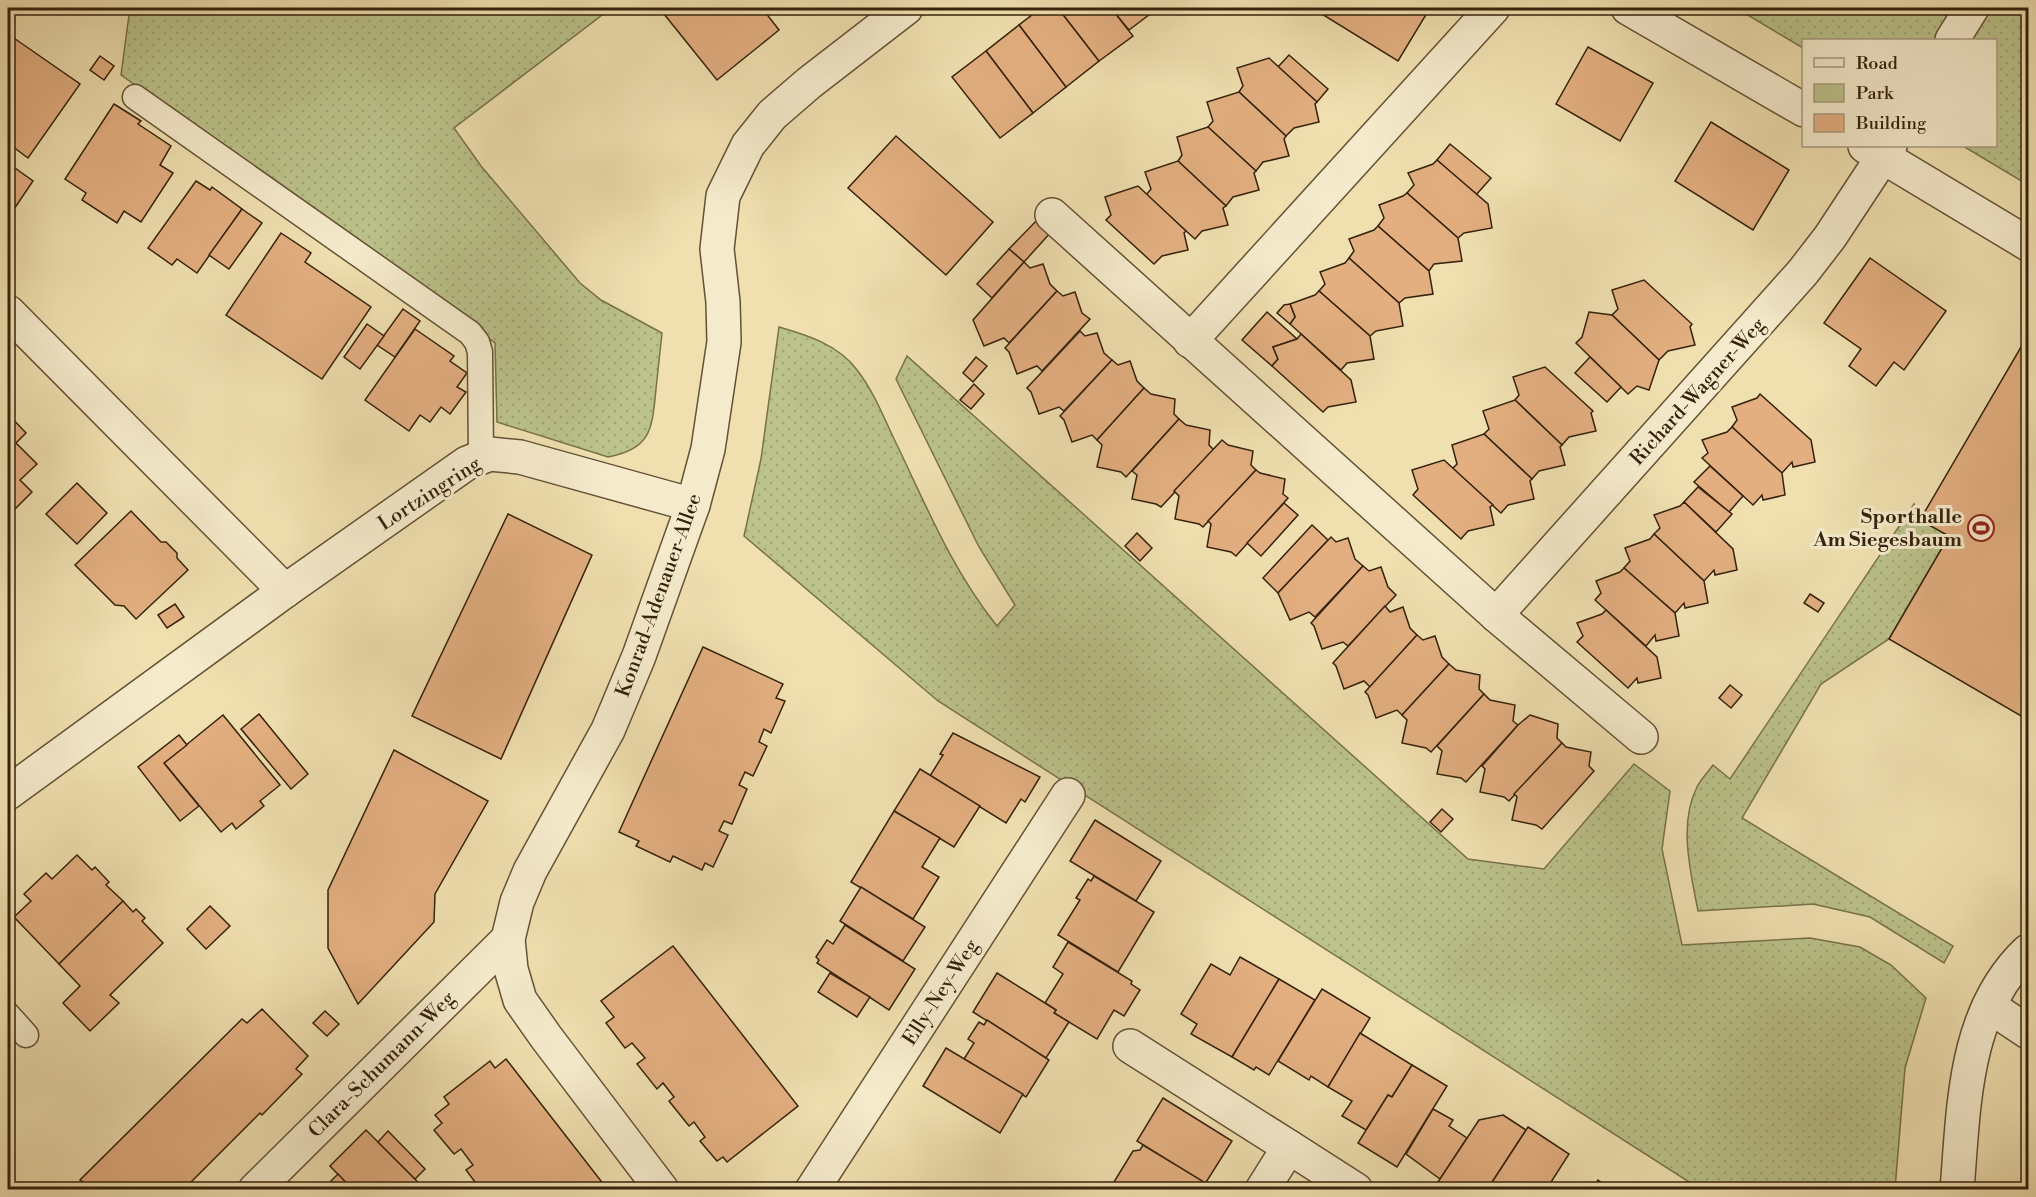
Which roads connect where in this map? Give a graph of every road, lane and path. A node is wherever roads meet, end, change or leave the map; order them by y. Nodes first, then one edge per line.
1 (906, 8) edge
2 (1493, 8) edge
3 (1628, 8) edge
4 (1972, 8) edge
5 (1953, 39) edge
6 (135, 97) dead end
7 (1802, 109) edge
8 (1879, 149) edge
9 (1052, 215) dead end
10 (2028, 244) edge
11 (8, 312) edge
12 (1190, 341) junction
13 (481, 458) junction
14 (693, 505) junction
15 (285, 591) junction
16 (1496, 615) junction
17 (1641, 737) dead end
18 (8, 793) edge
19 (1068, 795) dead end
20 (508, 939) junction
21 (2028, 951) edge
22 (1989, 1006) junction
23 (8, 1015) edge
24 (2028, 1032) edge
25 (26, 1035) dead end
26 (1130, 1046) dead end
27 (1289, 1147) junction
28 (255, 1190) edge
29 (662, 1190) edge
30 (812, 1190) edge
31 (1262, 1190) edge
32 (1356, 1190) edge
33 (1957, 1190) edge

1 - 14 street, Konrad-Adenauer-Allee
2 - 12 street
3 - 7 street
4 - 5 street
6 - 13 lane
8 - 10 street
8 - 16 street, Richard-Wagner-Weg
9 - 12 street
11 - 15 street
12 - 16 street
13 - 14 street, Lortzingring
13 - 15 street, Lortzingring
14 - 20 street, Konrad-Adenauer-Allee
15 - 18 street, Lortzingring
16 - 17 street
19 - 30 street, Elly-Ney-Weg
20 - 28 street, Clara-Schumann-Weg
20 - 29 street, Konrad-Adenauer-Allee
21 - 22 street
22 - 24 street
22 - 33 street
23 - 25 lane
26 - 27 street
27 - 31 street
27 - 32 street

